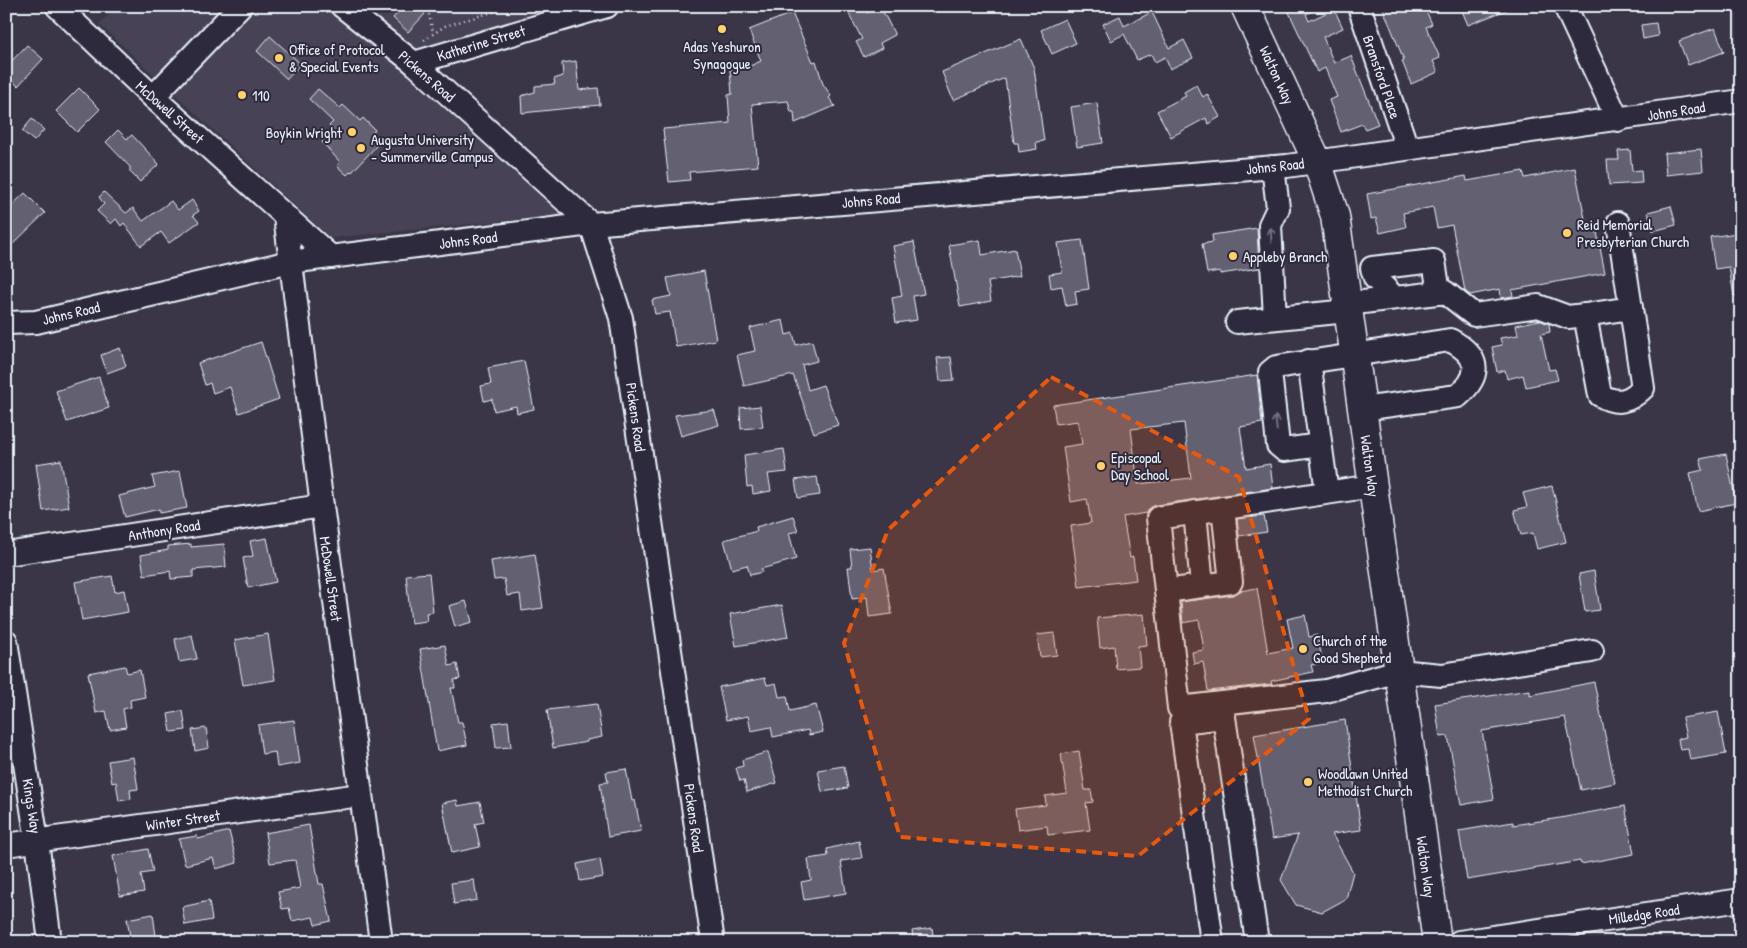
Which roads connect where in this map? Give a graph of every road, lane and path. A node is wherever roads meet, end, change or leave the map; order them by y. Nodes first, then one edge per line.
1 (57, 6) edge
2 (240, 6) edge
3 (342, 6) edge
4 (423, 6) edge
5 (513, 6) edge
6 (606, 6) edge
7 (1245, 6) edge
8 (1359, 6) edge
9 (1565, 6) edge
10 (433, 32) junction
11 (416, 54) junction
12 (153, 97) junction
13 (1741, 101) edge
14 (1618, 120) junction
15 (1407, 148) junction
16 (1317, 161) junction
17 (1273, 167) junction
18 (285, 216) junction
19 (1618, 223) dead end
20 (591, 224) junction
21 (331, 257) junction
22 (290, 262) junction
23 (1439, 293) junction
24 (1395, 298) junction
25 (1348, 307) junction
26 (1631, 308) junction
27 (1586, 315) junction
28 (1275, 318) junction
29 (1237, 322) dead end
30 (6, 323) edge
31 (1355, 354) junction
32 (1309, 361) junction
33 (1362, 409) junction
34 (1320, 445) junction
35 (1373, 486) junction
36 (1327, 492) junction
37 (322, 506) junction
38 (1223, 508) junction
39 (1195, 512) junction
40 (6, 554) edge
41 (1202, 586) junction
42 (1166, 591) junction
43 (6, 641) edge
44 (1592, 651) dead end
45 (1398, 672) junction
46 (1180, 715) junction
47 (360, 795) junction
48 (37, 841) junction
49 (6, 845) edge
50 (1741, 900) edge
51 (1579, 933) edge
52 (50, 942) edge
53 (381, 942) edge
54 (712, 942) edge
55 (1212, 942) edge
56 (1257, 942) edge
57 (1437, 942) edge
58 (1459, 942) edge

1 - 12 street, McDowell Street
2 - 12 street
3 - 11 street, Pickens Road
4 - 10 path
5 - 10 path
6 - 11 street, Katherine Street
7 - 16 main road, Walton Way
8 - 15 street, Bransford Place
9 - 14 street
10 - 11 path
11 - 20 street, Pickens Road
12 - 18 street, McDowell Street
13 - 14 street, Johns Road
14 - 15 street, Johns Road
15 - 16 street, Johns Road
16 - 17 street, Johns Road
16 - 25 main road, Walton Way
17 - 20 street, Johns Road
28 -> 17 street
18 - 21 street, McDowell Street
18 - 22 street, McDowell Street
19 - 26 street
20 - 21 street, Johns Road
20 - 54 street, Pickens Road
21 - 22 street, Johns Road
22 - 30 street, Johns Road
22 - 37 street, McDowell Street
23 - 24 street
23 - 24 street
23 - 27 street
24 - 25 street
25 - 28 street
25 - 31 main road, Walton Way
26 - 27 street
26 - 27 street
28 - 29 street
31 - 32 street
31 - 33 main road, Walton Way
31 - 33 street
32 - 34 street
34 -> 32 street
33 - 35 main road, Walton Way
34 - 36 street
35 - 36 street
35 - 45 main road, Walton Way
36 - 38 street
37 - 40 street, Anthony Road
37 - 47 street, McDowell Street
38 - 39 street
38 - 41 street
39 - 41 street
39 - 42 street
41 - 42 street
42 - 46 street
43 - 48 street, Kings Way
44 - 45 street
45 - 46 street
45 - 57 main road, Walton Way
46 - 55 street
46 - 56 street
47 - 48 street, Winter Street
47 - 53 street, McDowell Street
48 - 49 street, Winter Street
48 - 52 street, Kings Way
50 - 51 street, Milledge Road
51 - 58 street, Milledge Road

